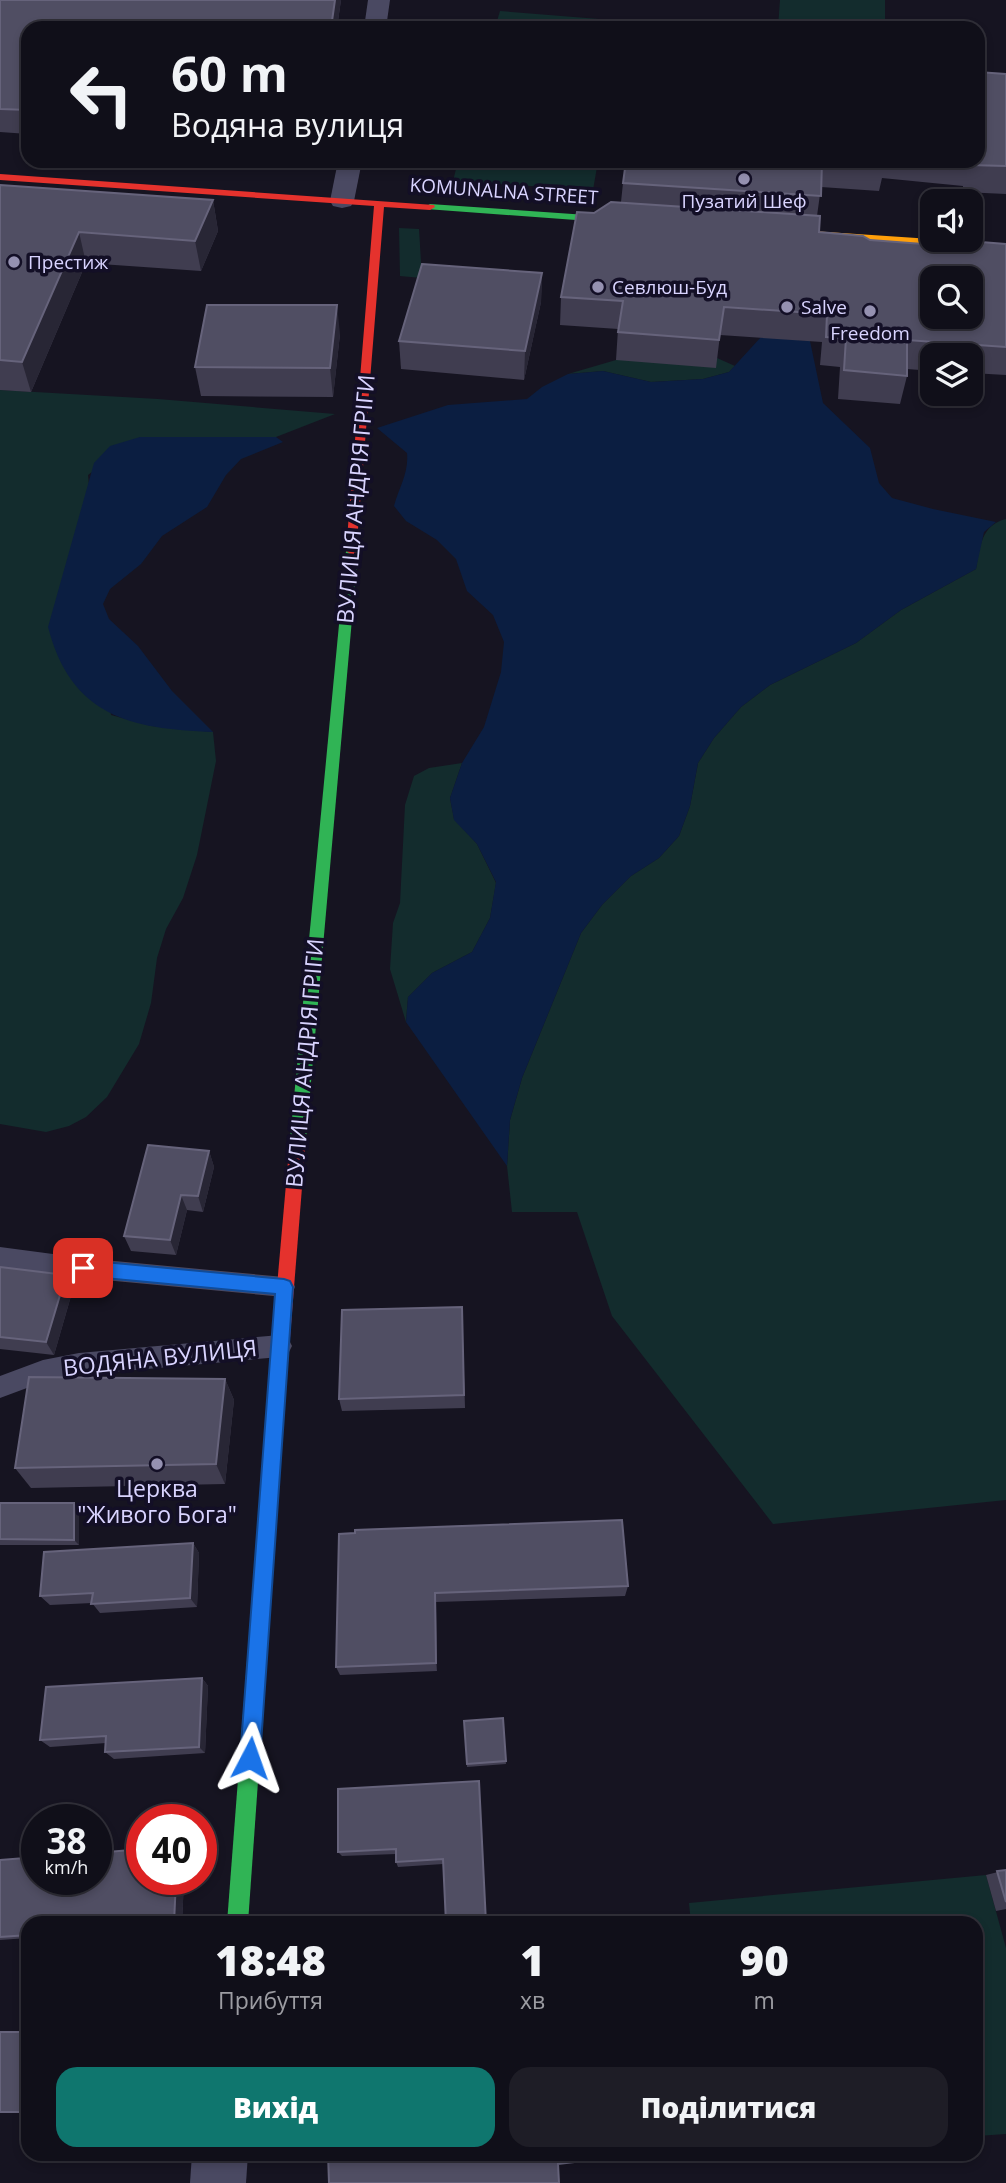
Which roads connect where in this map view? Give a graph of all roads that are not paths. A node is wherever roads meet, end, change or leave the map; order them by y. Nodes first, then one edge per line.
1 (380, 0) edge
2 (376, 21) edge
3 (349, 168) edge
4 (0, 177) edge
5 (342, 201) junction
6 (379, 204) junction
7 (643, 222) edge
8 (797, 233) edge
9 (1006, 247) edge
10 (0, 1257) edge
11 (284, 1287) junction
12 (280, 1346) junction
13 (0, 1387) edge
14 (238, 1916) edge
15 (220, 2161) edge
16 (218, 2183) edge

1 - 2 street
3 - 5 street
4 - 5 street, KOMUNALNA STREET
5 - 6 street, KOMUNALNA STREET
6 - 7 street, KOMUNALNA STREET
6 - 11 street, ВУЛИЦЯ АНДРІЯ ГРІГИ
8 - 9 street
10 - 11 lane
11 - 12 street, ВУЛИЦЯ АНДРІЯ ГРІГИ
12 - 13 lane, ВОДЯНА ВУЛИЦЯ
12 - 14 street, ВУЛИЦЯ АНДРІЯ ГРІГИ
15 - 16 street

